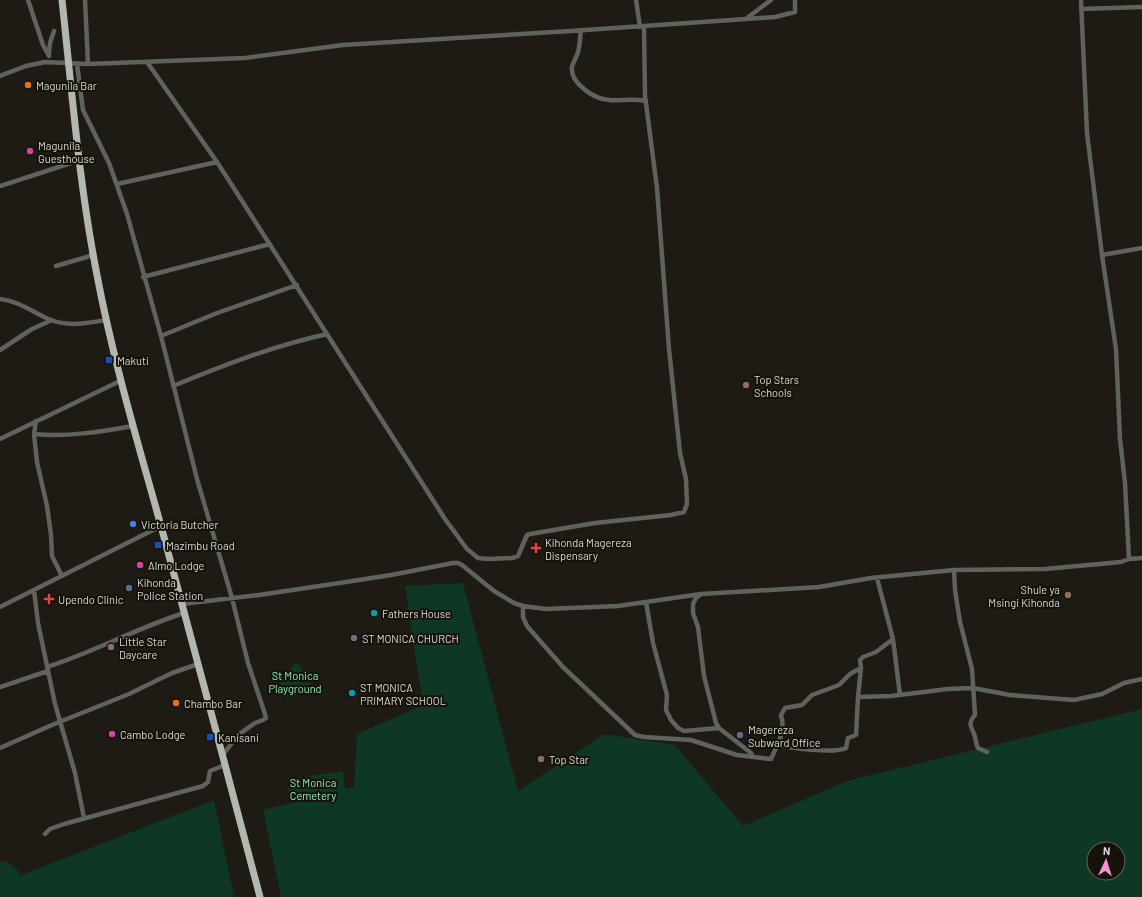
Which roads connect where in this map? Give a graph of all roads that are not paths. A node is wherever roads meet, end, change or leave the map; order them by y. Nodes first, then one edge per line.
1 (28, 0) edge
2 (62, 0) edge
3 (85, 0) edge
4 (636, 0) edge
5 (771, 0) edge
6 (795, 0) edge
7 (1080, 0) edge
8 (1142, 7) edge
9 (1081, 9) junction
10 (748, 18) junction
11 (642, 26) junction
12 (581, 30) junction
13 (54, 31) dead end
14 (49, 56) junction
15 (49, 62) junction
16 (147, 62) junction
17 (69, 63) junction
18 (77, 64) junction
19 (88, 64) junction
20 (0, 76) edge
21 (646, 101) junction
22 (79, 160) junction
23 (217, 162) junction
24 (117, 184) junction
25 (0, 186) edge
26 (270, 244) junction
27 (1142, 248) edge
28 (93, 254) junction
29 (1102, 255) junction
30 (56, 266) dead end
31 (144, 277) junction
32 (296, 285) junction
33 (0, 299) edge
34 (52, 320) junction
35 (106, 320) junction
36 (327, 334) junction
37 (160, 336) junction
38 (0, 350) edge
39 (120, 381) junction
40 (173, 386) junction
41 (36, 421) junction
42 (133, 426) junction
43 (34, 434) junction
44 (0, 439) edge
45 (161, 526) junction
46 (1142, 558) edge
47 (1129, 559) junction
48 (954, 570) junction
49 (62, 576) junction
50 (877, 578) junction
51 (34, 590) junction
52 (701, 594) junction
53 (232, 598) junction
54 (646, 602) junction
55 (182, 604) junction
56 (0, 606) edge
57 (523, 606) junction
58 (184, 614) junction
59 (893, 639) junction
60 (198, 664) junction
61 (861, 668) junction
62 (47, 669) junction
63 (1142, 679) edge
64 (0, 687) edge
65 (973, 688) junction
66 (900, 695) junction
67 (858, 697) junction
68 (61, 722) junction
69 (719, 728) junction
70 (778, 745) junction
71 (0, 748) edge
72 (987, 752) dead end
73 (222, 756) junction
74 (753, 757) junction
75 (225, 765) junction
76 (84, 818) junction
77 (45, 834) dead end
78 (260, 897) edge

1 - 14 street
2 - 17 highway
3 - 19 street
4 - 11 street
5 - 10 street
6 - 10 street
7 - 9 street
8 - 9 street
9 - 29 street
10 - 11 street
11 - 12 street
11 - 21 street
12 - 16 street
12 - 21 street
13 - 14 street
14 - 15 street
15 - 17 street
15 - 20 street
16 - 19 street
16 - 23 street
17 - 18 street
17 - 22 highway
18 - 19 street
18 - 24 street
21 - 36 street
22 - 25 street
22 - 28 highway
23 - 24 street
23 - 26 street
24 - 31 street
26 - 31 street
26 - 32 street
27 - 29 street
28 - 30 street
28 - 35 highway
29 - 47 street
31 - 37 street
32 - 36 street
32 - 37 street
33 - 34 street
34 - 35 street
34 - 38 street
35 - 39 highway
36 - 40 street
37 - 40 street
39 - 41 street
39 - 42 highway
40 - 53 street
41 - 43 street
41 - 44 street
42 - 43 street
42 - 45 highway
43 - 49 street
45 - 49 street
45 - 55 highway
46 - 47 street
47 - 48 street
48 - 50 street
48 - 65 street
49 - 51 street
50 - 52 street
50 - 59 street
51 - 56 street
51 - 62 street
52 - 54 street
52 - 69 street
53 - 55 street
53 - 57 street
53 - 73 street
54 - 57 street
54 - 69 street
55 - 58 highway
57 - 74 street
58 - 60 highway
58 - 62 street
59 - 61 street
59 - 66 street
60 - 68 street
60 - 73 highway
61 - 67 street
61 - 70 street
62 - 64 street
62 - 68 street
63 - 65 street
65 - 66 street
65 - 72 street
66 - 67 street
67 - 70 street
68 - 71 street
68 - 76 street
69 - 74 street
70 - 74 street
73 - 75 highway
75 - 76 street
75 - 78 highway
76 - 77 street

